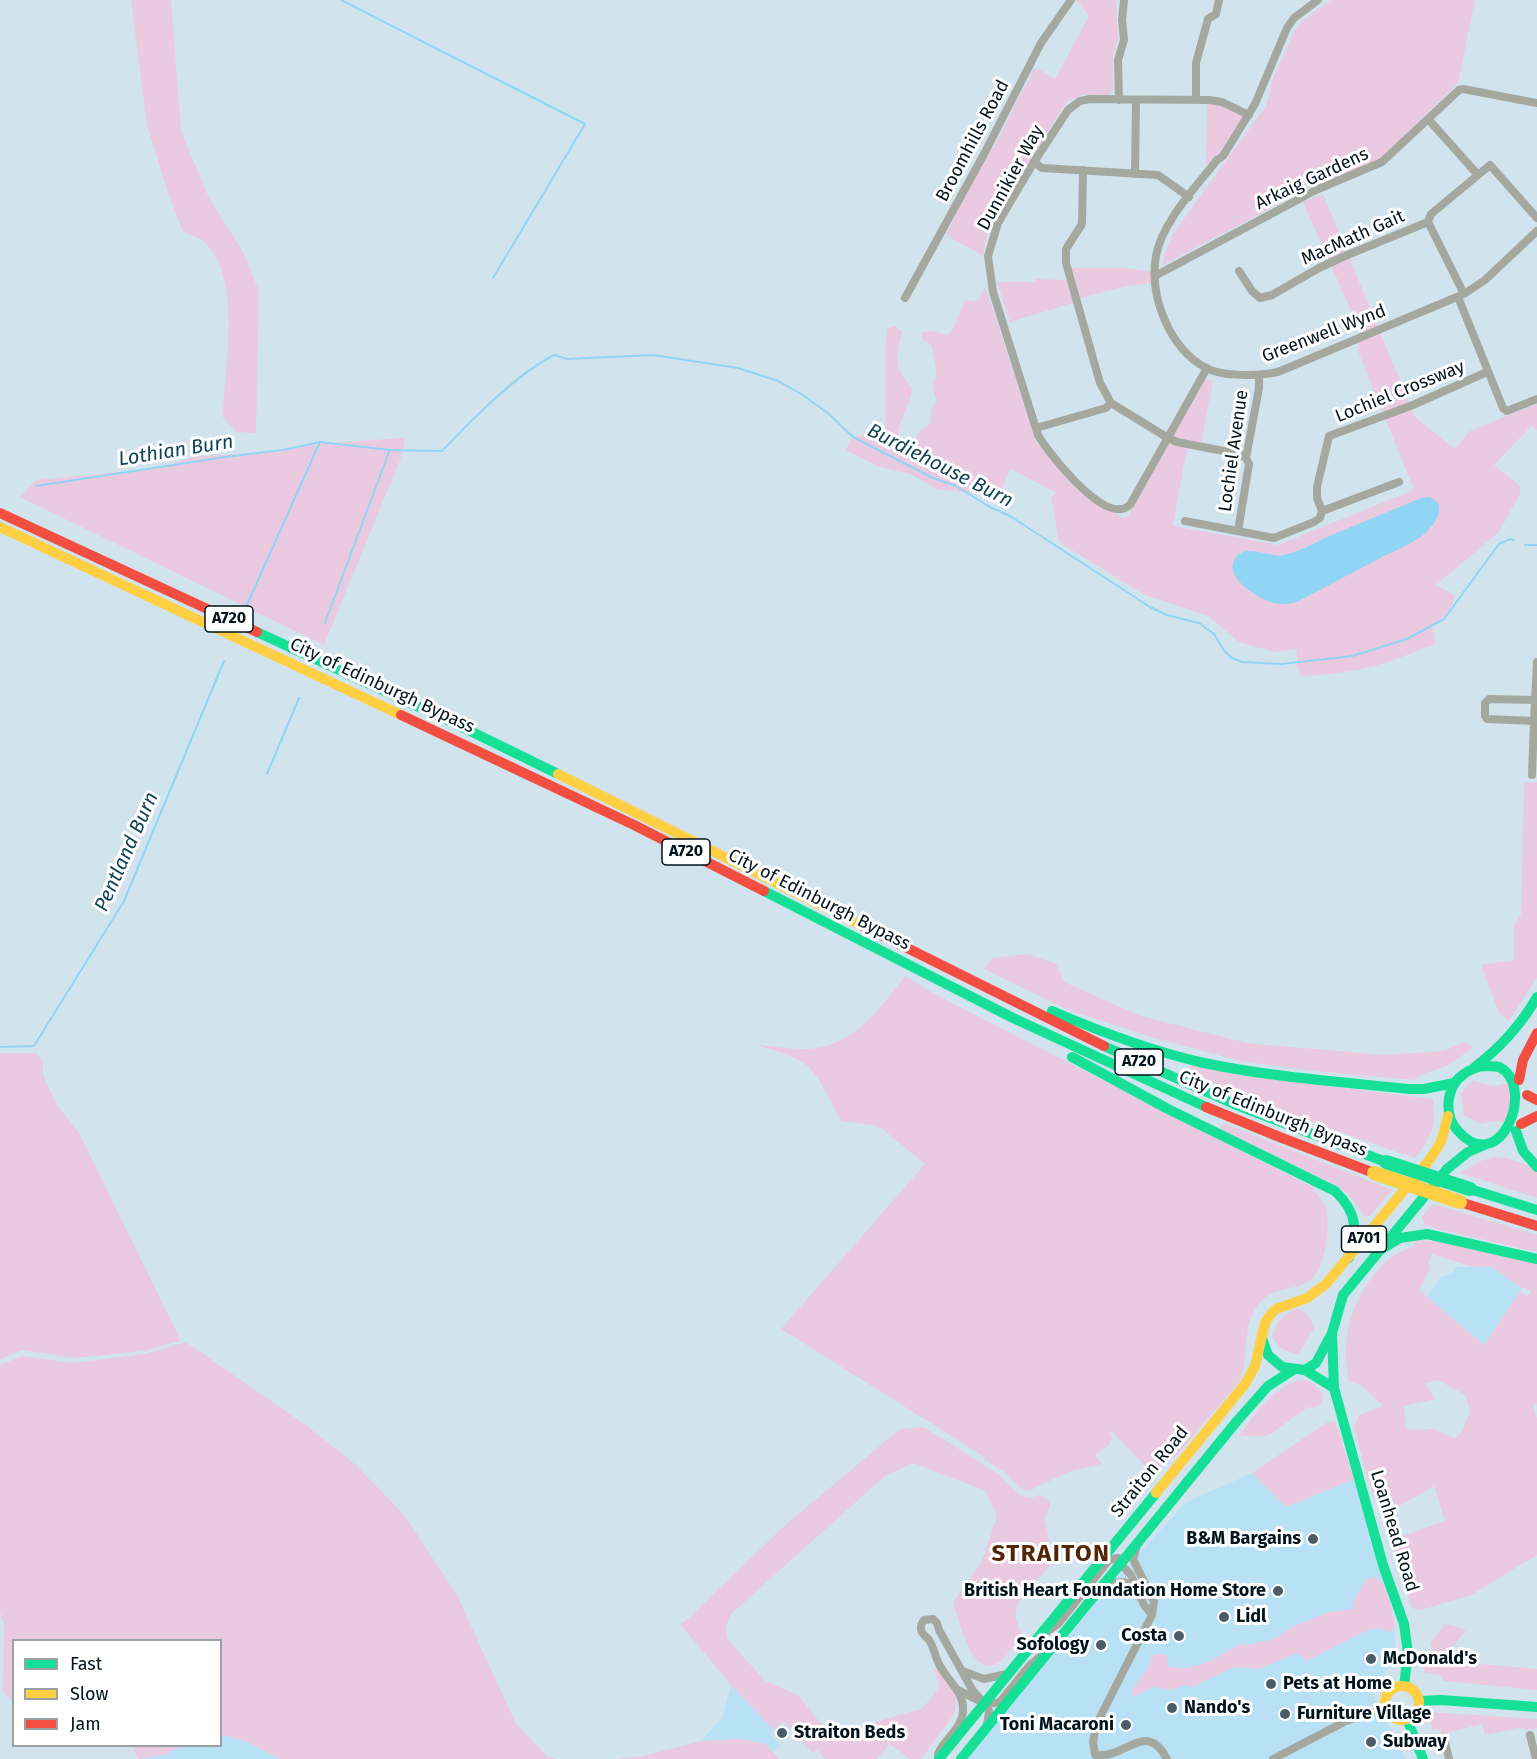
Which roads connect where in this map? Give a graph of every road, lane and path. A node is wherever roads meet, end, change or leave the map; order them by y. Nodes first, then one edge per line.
1 (1071, 0) edge
2 (1124, 0) edge
3 (1219, 0) edge
4 (1317, 0) edge
5 (1119, 100) junction
6 (1136, 100) junction
7 (1196, 100) junction
8 (1537, 103) edge
9 (1249, 115) junction
10 (1429, 120) junction
11 (1034, 162) junction
12 (1083, 170) junction
13 (1135, 174) junction
14 (1479, 175) junction
15 (1189, 197) junction
16 (1537, 218) edge
17 (1428, 222) junction
18 (1537, 231) edge
19 (1239, 271) dead end
20 (1155, 276) junction
21 (1461, 296) junction
22 (905, 298) dead end
23 (1207, 368) junction
24 (1487, 372) junction
25 (1259, 376) junction
26 (1537, 399) edge
27 (1111, 403) junction
28 (1036, 428) junction
29 (1168, 438) junction
30 (1246, 458) junction
31 (1399, 482) dead end
32 (1322, 511) junction
33 (0, 513) edge
34 (1185, 521) dead end
35 (0, 526) edge
36 (1238, 531) junction
37 (1537, 662) edge
38 (1535, 700) junction
39 (1535, 721) edge
40 (1532, 775) dead end
41 (847, 935) junction
42 (899, 944) junction
43 (1537, 997) edge
44 (1537, 1033) edge
45 (1472, 1069) junction
46 (1519, 1080) junction
47 (1454, 1083) junction
48 (1532, 1098) edge
49 (1448, 1116) junction
50 (1537, 1116) edge
51 (1519, 1127) junction
52 (1487, 1144) junction
53 (1537, 1167) edge
54 (1537, 1210) edge
55 (1537, 1226) edge
56 (1377, 1252) junction
57 (1349, 1258) junction
58 (1537, 1259) edge
59 (1332, 1333) junction
60 (1262, 1339) junction
61 (1299, 1370) junction
62 (1334, 1388) junction
63 (1115, 1543) junction
64 (1124, 1562) junction
65 (1105, 1583) junction
66 (1137, 1588) junction
67 (1152, 1615) junction
68 (939, 1630) junction
69 (927, 1636) junction
70 (1039, 1637) junction
71 (1053, 1647) junction
72 (963, 1671) junction
73 (1010, 1672) junction
74 (1404, 1686) junction
75 (957, 1689) junction
76 (1419, 1701) junction
77 (984, 1702) junction
78 (1537, 1707) edge
79 (1385, 1708) junction
80 (1407, 1719) junction
81 (987, 1726) junction
82 (1530, 1735) dead end
83 (1444, 1738) dead end
84 (937, 1759) edge
85 (961, 1759) edge
86 (1167, 1759) edge
87 (1273, 1759) edge
88 (1423, 1759) edge
89 (1449, 1759) edge
90 (1536, 1759) edge

1 - 22 street, Broomhills Road
2 - 5 street
3 - 7 street
4 - 9 street, Greenwell Wynd
5 - 6 street, Dunnikier Way
5 - 11 street, Dunnikier Way
6 - 7 street, Dunnikier Way
6 - 13 street
7 - 9 street, Dunnikier Way
8 - 10 street, Arkaig Gardens
9 - 15 street, Greenwell Wynd
10 - 14 street
10 - 20 street, Arkaig Gardens
11 - 12 street
11 - 28 street, Dunnikier Way
12 - 13 street
12 - 27 street
13 - 15 street
14 - 16 street
14 - 17 street, MacMath Gait
15 - 20 street, Greenwell Wynd
17 - 19 street, MacMath Gait
17 - 21 street
18 - 21 street, Greenwell Wynd
20 - 23 street, Greenwell Wynd
21 - 24 street
21 - 25 street, Greenwell Wynd
23 - 25 street, Greenwell Wynd
23 - 29 street
24 - 26 street
24 - 32 street, Lochiel Crossway
25 - 30 street, Lochiel Avenue
27 - 28 street
27 - 29 street
28 - 29 street, Dunnikier Way
29 - 30 street
30 - 36 street, Lochiel Avenue
31 - 32 street
32 - 36 street
33 - 42 main road, City of Edinburgh Bypass / A720
34 - 36 street
35 - 41 main road, City of Edinburgh Bypass / A720
37 - 38 street
38 - 39 street
38 - 39 street
39 - 40 street
41 - 55 main road, City of Edinburgh Bypass / A720, bridge
41 - 57 main road
42 - 47 main road
42 - 54 main road, City of Edinburgh Bypass / A720, bridge
43 - 45 main road
44 - 46 main road
45 - 46 main road
45 - 47 main road
46 - 48 main road
47 - 49 main road, A701
48 - 51 main road
49 - 52 main road
49 - 57 main road, Straiton Road / A701
50 - 51 main road
51 - 52 main road, A701
51 - 53 main road
52 - 56 main road, Straiton Road / A701
56 - 58 main road
56 - 59 main road, Straiton Road / A701
57 - 60 main road, Straiton Road / A701
59 - 61 main road, Straiton Road / A701
59 - 62 main road, Loanhead Road
60 - 61 main road
60 - 63 main road, Straiton Road / A701
61 - 62 main road
61 - 64 main road, Straiton Road / A701
62 - 74 main road, Loanhead Road
63 - 64 street
63 - 70 main road, Straiton Road / A701
64 - 65 main road, Straiton Road / A701
64 - 66 street
64 - 67 street
64 - 70 street
65 - 66 street
65 - 71 main road, Straiton Road / A701
66 - 67 street
67 - 86 street
68 - 69 street
68 - 69 street
68 - 72 street
69 - 75 street
70 - 73 main road, Straiton Road / A701
71 - 77 street
71 - 81 main road, Straiton Road / A701
72 - 73 street
72 - 77 street
73 - 77 main road, Straiton Road / A701
74 - 76 main road
74 - 79 main road
75 - 77 street
75 - 84 street
76 - 78 main road
76 - 80 main road
77 - 81 street
77 - 84 main road, Straiton Road / A701
79 - 80 main road
79 - 87 street
80 - 88 main road
81 - 85 main road, Straiton Road / A701
82 - 90 street
83 - 89 street

